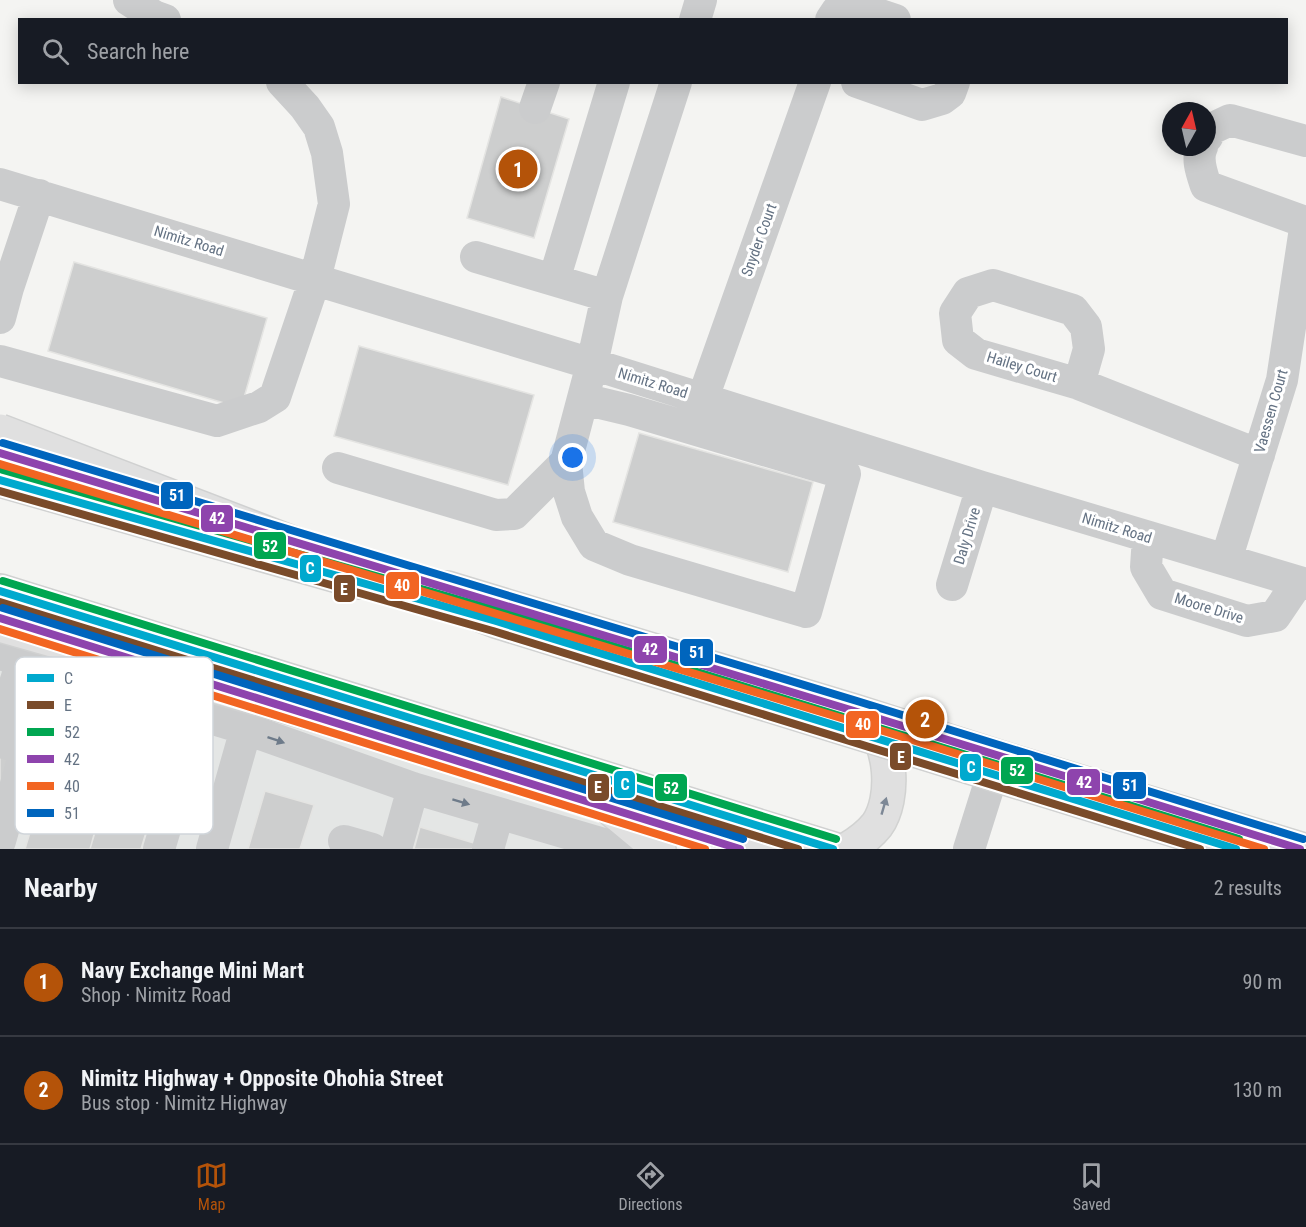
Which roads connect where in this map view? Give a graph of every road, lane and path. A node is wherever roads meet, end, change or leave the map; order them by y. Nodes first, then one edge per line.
1 (129, 0) edge
2 (701, 0) edge
3 (160, 18) edge
4 (696, 18) edge
5 (832, 18) edge
6 (889, 18) edge
7 (284, 84) edge
8 (613, 84) edge
9 (675, 84) edge
10 (814, 84) edge
11 (863, 84) edge
12 (953, 84) edge
13 (1216, 127) edge
14 (1306, 141) edge
15 (1199, 156) edge
16 (0, 184) edge
17 (39, 195) junction
18 (1306, 222) edge
19 (476, 256) dead end
20 (315, 279) junction
21 (554, 280) junction
22 (607, 296) junction
23 (0, 318) edge
24 (0, 361) edge
25 (592, 364) junction
26 (1079, 384) dead end
27 (703, 398) junction
28 (583, 399) junction
29 (0, 431) edge
30 (0, 453) edge
31 (1259, 456) junction
32 (566, 462) junction
33 (338, 468) dead end
34 (0, 480) edge
35 (982, 488) junction
36 (1148, 537) junction
37 (1226, 560) junction
38 (1302, 583) edge
39 (952, 585) dead end
40 (0, 591) edge
41 (0, 618) edge
42 (496, 621) junction
43 (0, 625) edge
44 (11, 657) edge
45 (112, 657) edge
46 (125, 657) edge
47 (213, 684) edge
48 (213, 686) edge
49 (854, 711) junction
50 (213, 719) edge
51 (246, 729) junction
52 (0, 731) edge
53 (0, 742) edge
54 (15, 746) edge
55 (998, 758) junction
56 (213, 779) edge
57 (230, 785) junction
58 (15, 787) edge
59 (413, 788) junction
60 (610, 808) junction
61 (498, 814) junction
62 (164, 834) edge
63 (0, 842) edge
64 (608, 847) edge
65 (159, 849) edge
66 (212, 849) edge
67 (396, 849) edge
68 (488, 849) edge
69 (659, 849) edge
70 (740, 849) edge
71 (786, 849) edge
72 (834, 849) edge
73 (848, 849) edge
74 (969, 849) edge
75 (1236, 849) edge
76 (1300, 849) edge

1 - 3 street
2 - 4 street
5 - 6 street
7 - 20 street
8 - 21 street
9 - 22 street
10 - 27 street, Snyder Court
11 - 12 street
13 - 14 street
15 - 18 street, Vaessen Court
16 - 17 street, Nimitz Road
17 - 20 street, Nimitz Road
17 - 23 street
18 - 31 street, Vaessen Court
19 - 21 street
20 - 24 street
20 - 25 street, Nimitz Road
21 - 22 street
22 - 25 street
25 - 27 street, Nimitz Road
25 - 28 street
26 - 31 street
27 - 35 street, Nimitz Road
28 - 32 street
28 - 32 street
29 - 42 main road, bridge
30 - 49 main road
31 - 37 street, Vaessen Court
32 - 33 street
34 - 42 main road, bridge
35 - 36 street, Nimitz Road
35 - 39 street, Daly Drive
36 - 37 street, Nimitz Road
36 - 38 street, Moore Drive
37 - 38 street, Nimitz Road
40 - 72 main road
41 - 46 main road
42 - 75 main road, bridge
43 - 45 main road, bridge
44 - 52 street
47 - 60 main road
48 - 71 main road, bridge
49 - 55 main road
73 -> 49 main road
50 - 51 street
51 - 57 street
51 -> 59 street
53 - 54 street
55 - 74 street
55 - 76 main road
56 - 57 street
57 - 66 street
58 - 63 street
59 -> 61 street
59 - 67 street
60 - 69 main road
60 - 70 main road
61 - 64 street
61 - 68 street
62 - 65 street

